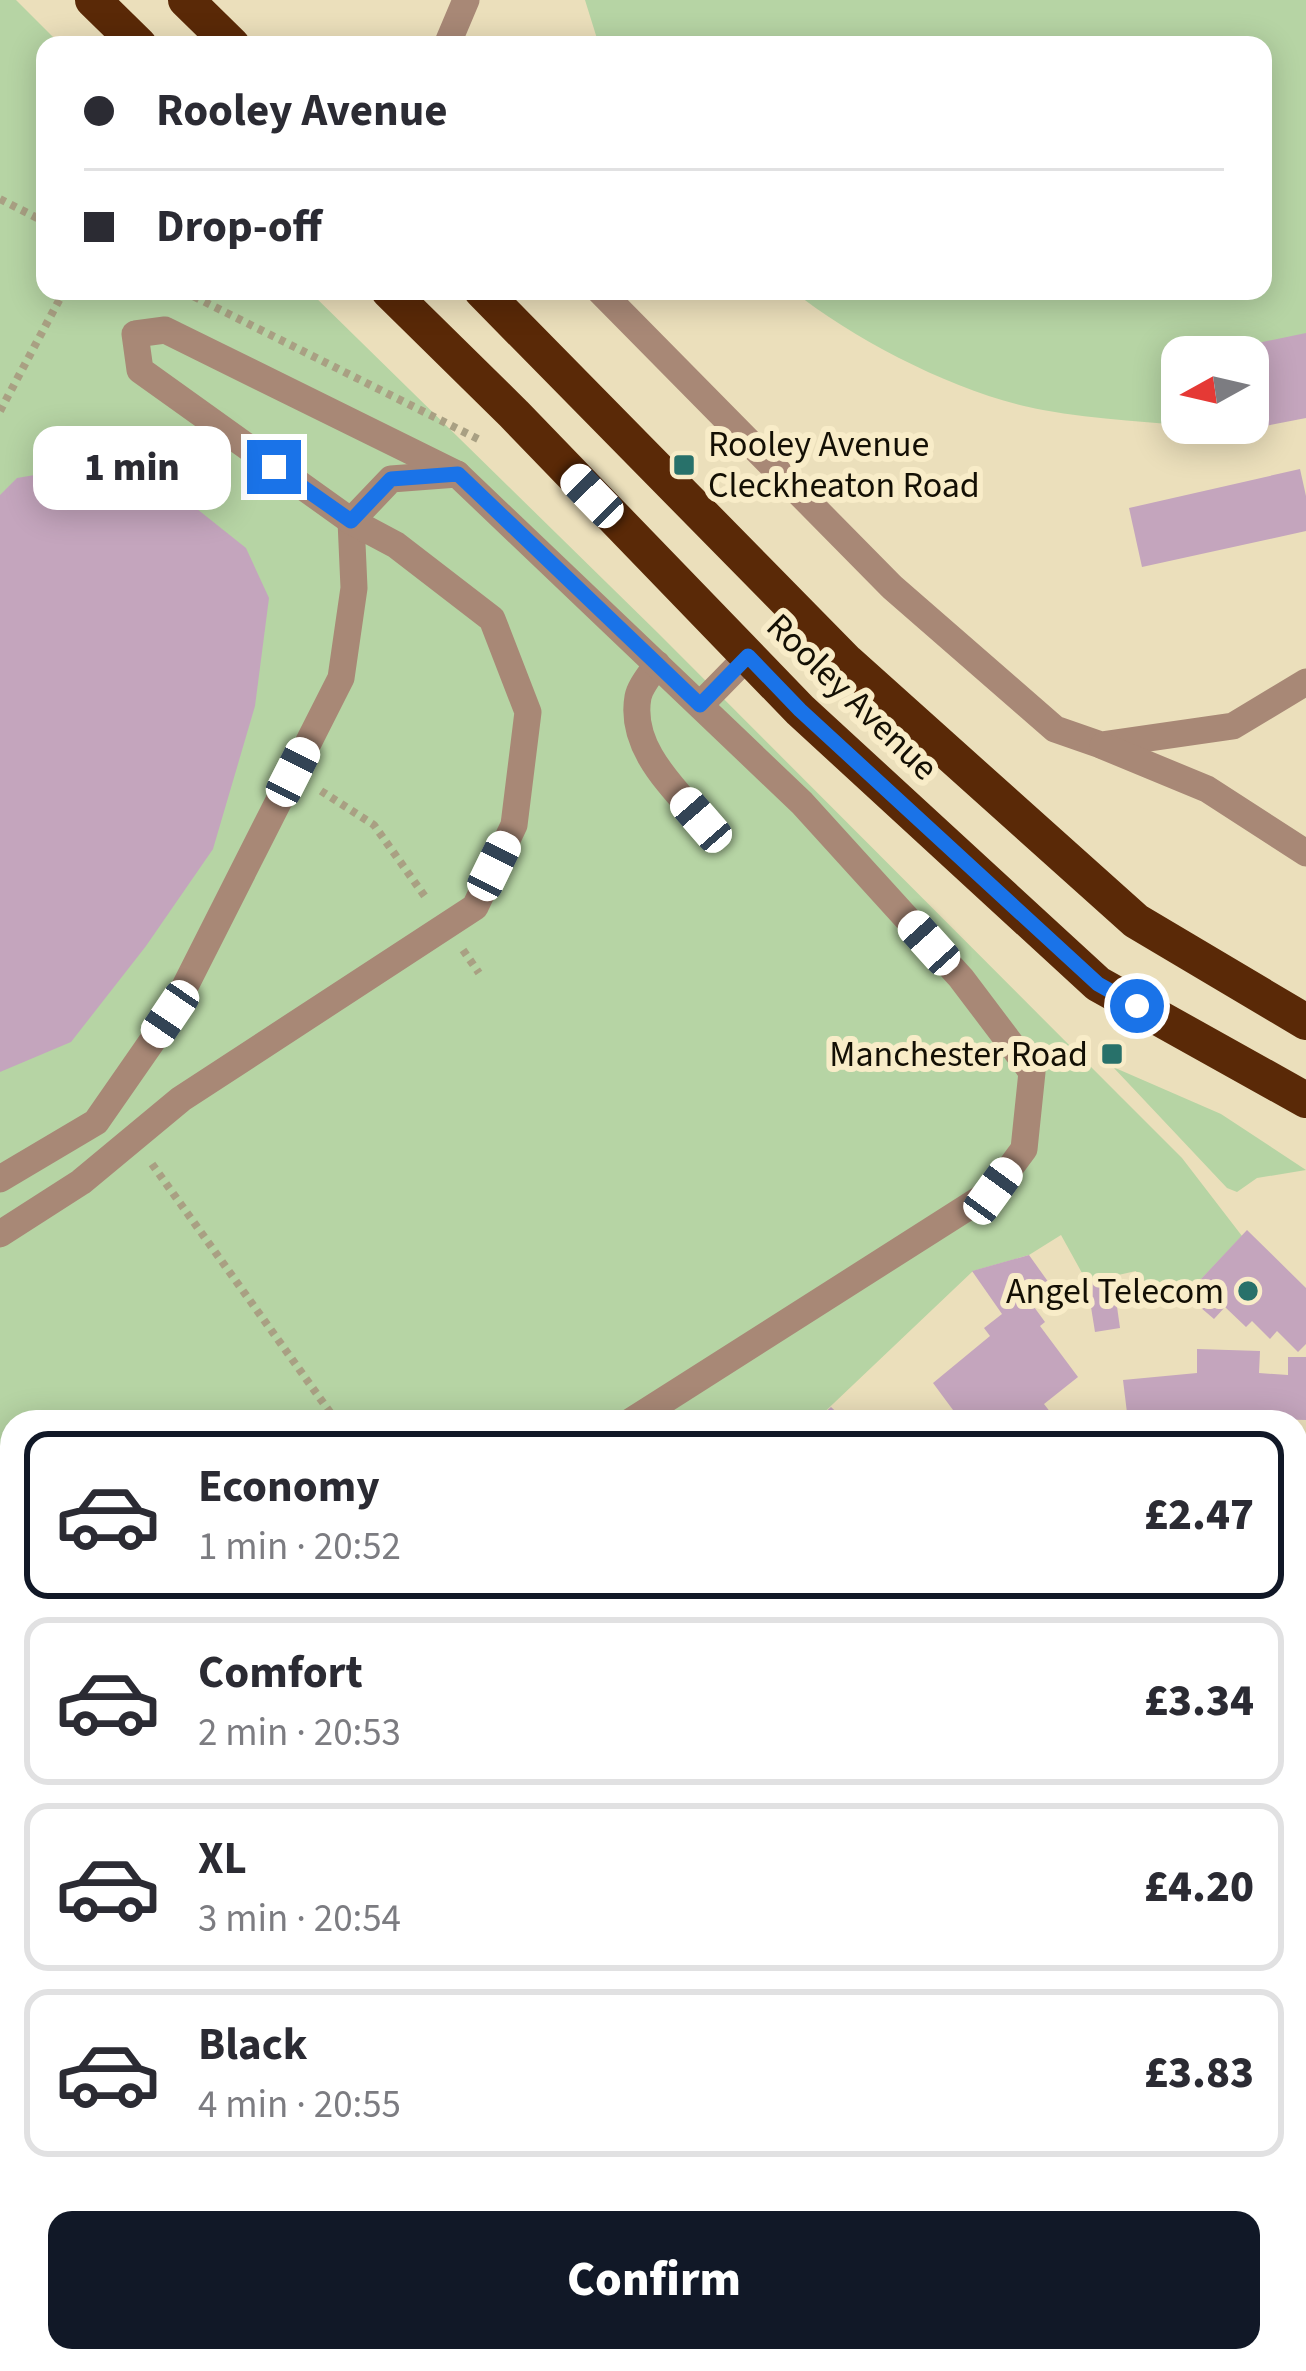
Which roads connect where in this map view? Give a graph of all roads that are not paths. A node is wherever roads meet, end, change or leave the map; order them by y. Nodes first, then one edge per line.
1 (93, 0) edge
2 (186, 0) edge
3 (466, 0) edge
4 (130, 36) edge
5 (223, 36) edge
6 (451, 36) edge
7 (398, 300) edge
8 (491, 300) edge
9 (609, 300) edge
10 (458, 474) junction
11 (351, 521) junction
12 (748, 656) junction
13 (657, 664) junction
14 (1306, 682) edge
15 (700, 705) junction
16 (1101, 745) junction
17 (701, 820) dead end
18 (1306, 853) edge
19 (1306, 1022) edge
20 (1306, 1100) edge
21 (96, 1123) junction
22 (134, 1138) junction
23 (0, 1179) edge
24 (0, 1234) edge
25 (648, 1410) edge

1 - 4 highway
2 - 5 highway
3 - 6 lane
7 - 12 highway, Rooley Avenue
8 - 19 highway, Rooley Avenue
9 - 16 lane
10 - 11 lane
10 - 11 lane
10 - 13 lane
11 - 21 lane
11 - 22 lane
12 - 15 lane
12 - 20 highway, Rooley Avenue
13 - 15 lane
13 - 17 lane
14 - 16 lane
15 - 25 lane
16 - 18 lane
21 - 22 lane
21 - 23 lane
22 - 24 lane

